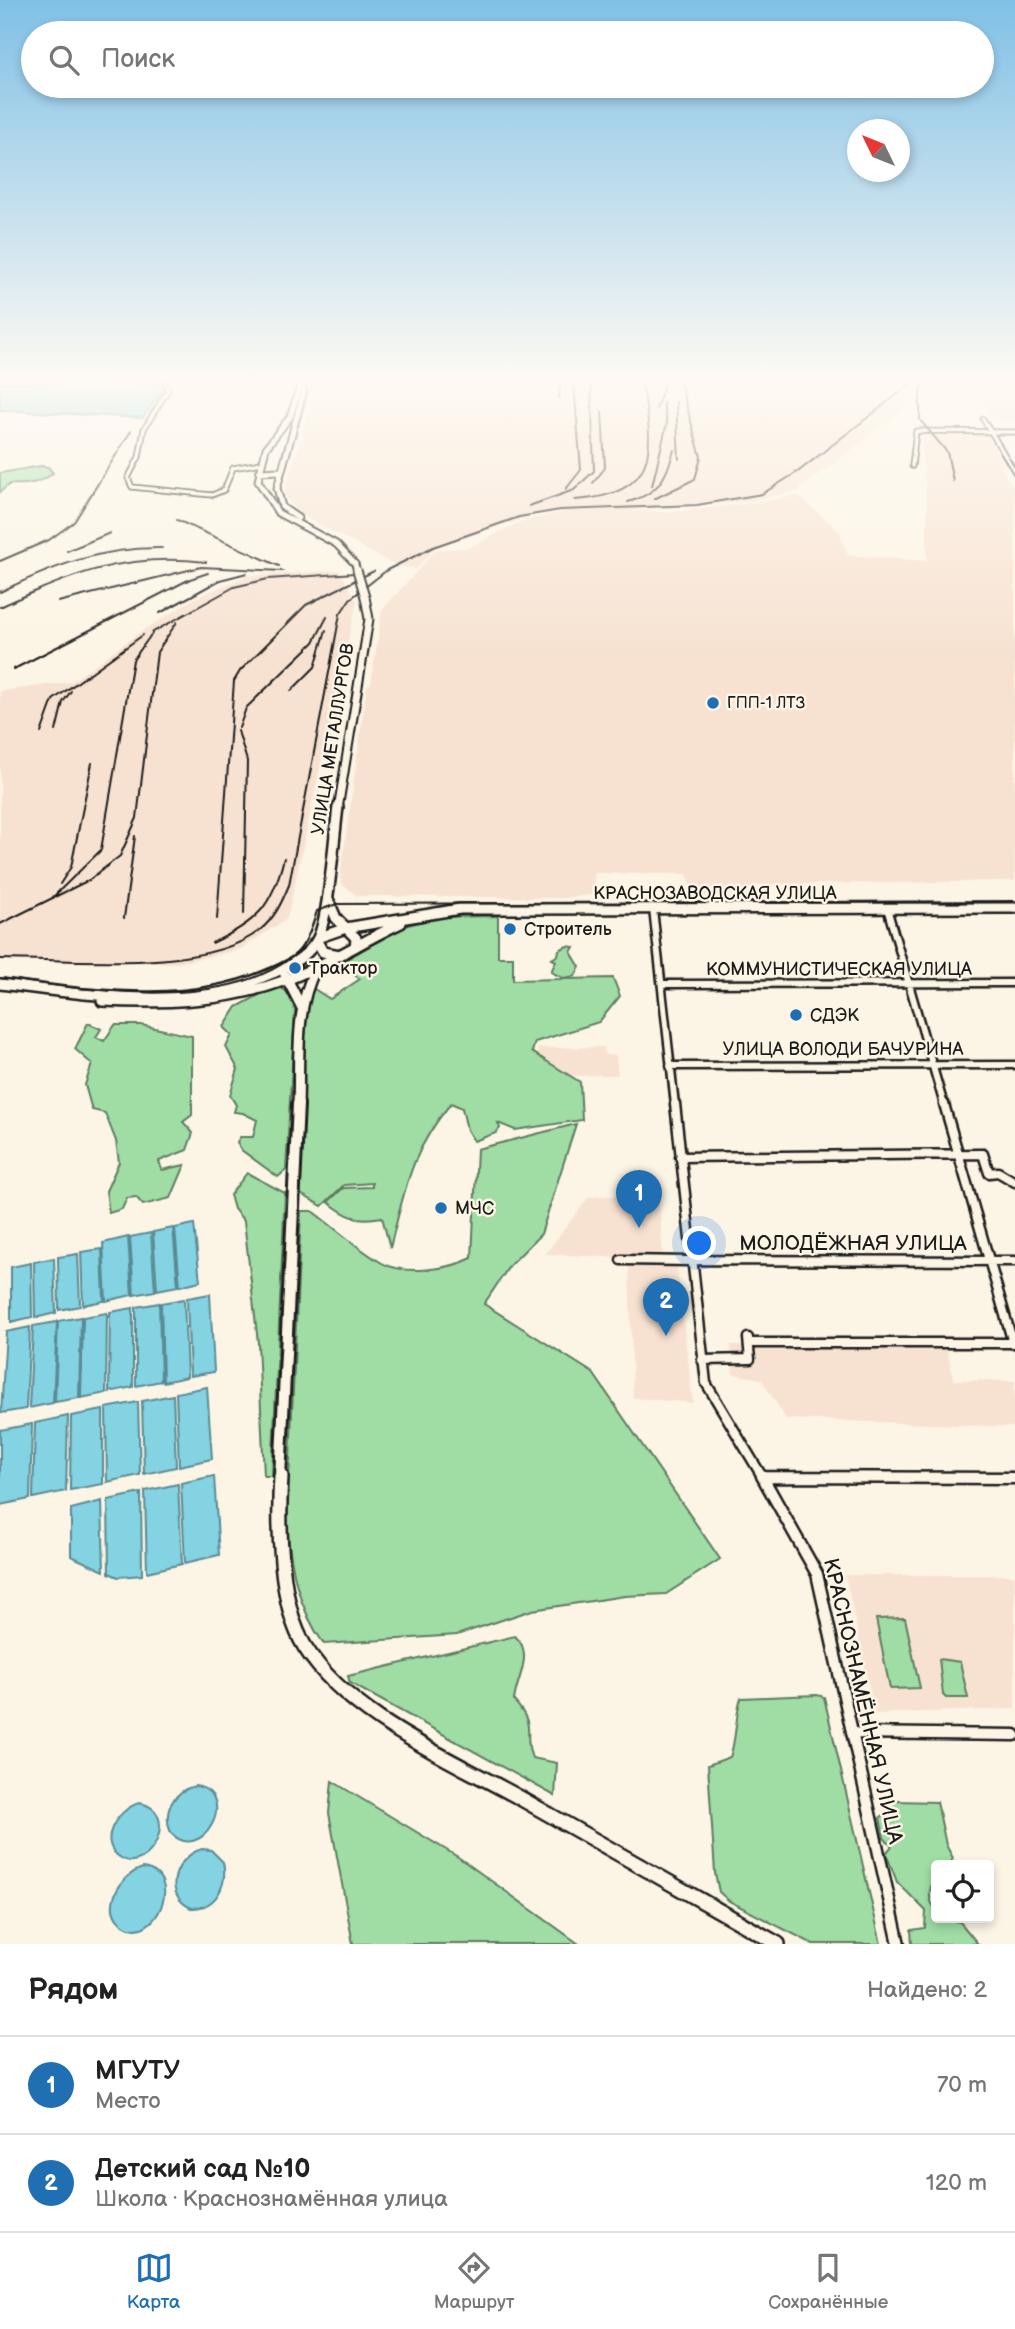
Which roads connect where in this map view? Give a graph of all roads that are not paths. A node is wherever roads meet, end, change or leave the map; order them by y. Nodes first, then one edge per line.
1 (130, 474) edge
2 (231, 474) edge
3 (259, 474) edge
4 (280, 474) edge
5 (355, 564) junction
6 (326, 887) junction
7 (887, 908) junction
8 (1015, 908) edge
9 (653, 909) junction
10 (334, 916) junction
11 (416, 917) junction
12 (391, 922) junction
13 (346, 928) junction
14 (318, 939) junction
15 (355, 947) junction
16 (340, 956) junction
17 (294, 963) junction
18 (316, 968) junction
19 (286, 980) junction
20 (908, 983) junction
21 (1015, 983) edge
22 (0, 984) edge
23 (663, 984) junction
24 (0, 989) edge
25 (302, 1008) junction
26 (932, 1063) junction
27 (1015, 1065) edge
28 (670, 1066) junction
29 (959, 1154) junction
30 (680, 1157) junction
31 (1015, 1182) edge
32 (621, 1260) dead end
33 (690, 1260) junction
34 (990, 1261) junction
35 (1015, 1261) edge
36 (1014, 1343) edge
37 (702, 1360) junction
38 (764, 1477) junction
39 (1015, 1478) edge
40 (852, 1732) junction
41 (1015, 1735) edge
42 (778, 1944) edge
43 (899, 1944) edge

1 - 2 street
3 - 5 main road
4 - 5 main road
5 - 6 main road, УЛИЦА МЕТАЛЛУРГОВ, bridge
6 - 10 main road
6 - 14 main road, УЛИЦА МЕТАЛЛУРГОВ
7 - 8 main road, КРАСНОЗАВОДСКАЯ УЛИЦА
7 - 9 main road, КРАСНОЗАВОДСКАЯ УЛИЦА
7 - 20 street
9 - 11 main road, КРАСНОЗАВОДСКАЯ УЛИЦА
9 - 23 street, КРАСНОЗНАМЁННАЯ УЛИЦА
10 - 12 main road
10 - 13 main road
11 - 12 main road
11 - 15 main road
12 - 13 main road
13 - 14 main road
13 - 15 main road
14 - 16 main road
14 - 17 main road
15 - 16 main road
16 - 18 main road
17 - 19 main road
17 - 22 main road
18 - 19 main road
18 - 25 main road
19 - 24 main road
19 - 25 main road
20 - 21 street, КОММУНИСТИЧЕСКАЯ УЛИЦА
20 - 23 street, КОММУНИСТИЧЕСКАЯ УЛИЦА
20 - 26 street
23 - 28 street, КРАСНОЗНАМЁННАЯ УЛИЦА
25 - 42 main road
26 - 27 street, УЛИЦА ВОЛОДИ БАЧУРИНА
26 - 28 street, УЛИЦА ВОЛОДИ БАЧУРИНА
26 - 29 street
28 - 30 street, КРАСНОЗНАМЁННАЯ УЛИЦА
29 - 30 street
29 - 31 street
29 - 34 street
30 - 33 street, КРАСНОЗНАМЁННАЯ УЛИЦА
32 - 33 street, МОЛОДЁЖНАЯ УЛИЦА
33 - 34 street, МОЛОДЁЖНАЯ УЛИЦА
33 - 37 street, КРАСНОЗНАМЁННАЯ УЛИЦА
34 - 35 street, МОЛОДЁЖНАЯ УЛИЦА
34 - 36 street
36 - 37 street
37 - 38 street, КРАСНОЗНАМЁННАЯ УЛИЦА
38 - 39 street
38 - 40 street, КРАСНОЗНАМЁННАЯ УЛИЦА
40 - 41 street
40 - 43 street, КРАСНОЗНАМЁННАЯ УЛИЦА

